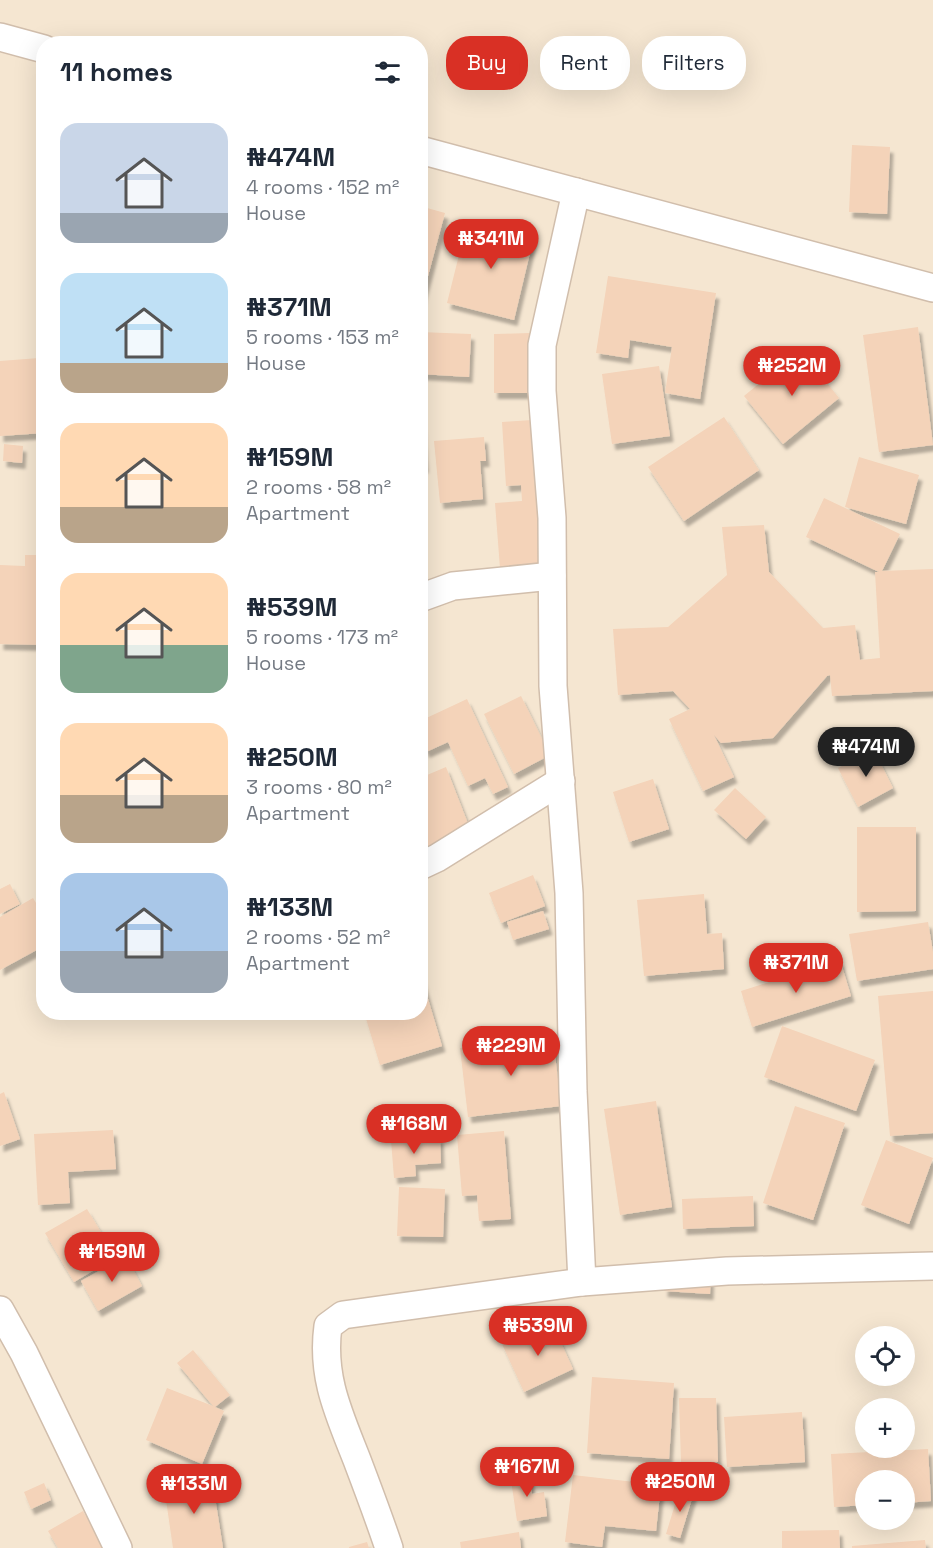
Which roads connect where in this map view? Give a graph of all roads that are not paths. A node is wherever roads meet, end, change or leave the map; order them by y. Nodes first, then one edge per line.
1 (0, 37) edge
2 (36, 47) edge
3 (428, 152) edge
4 (576, 192) junction
5 (933, 288) edge
6 (552, 576) junction
7 (428, 595) edge
8 (561, 781) junction
9 (428, 862) edge
10 (933, 1266) edge
11 (582, 1282) junction
12 (0, 1310) edge
13 (118, 1548) edge
14 (389, 1548) edge

1 - 2 street
3 - 4 street
4 - 5 street
4 - 6 street
6 - 7 street
6 - 8 street
8 - 9 street
8 - 11 street
10 - 11 street
11 - 14 street
12 - 13 street

